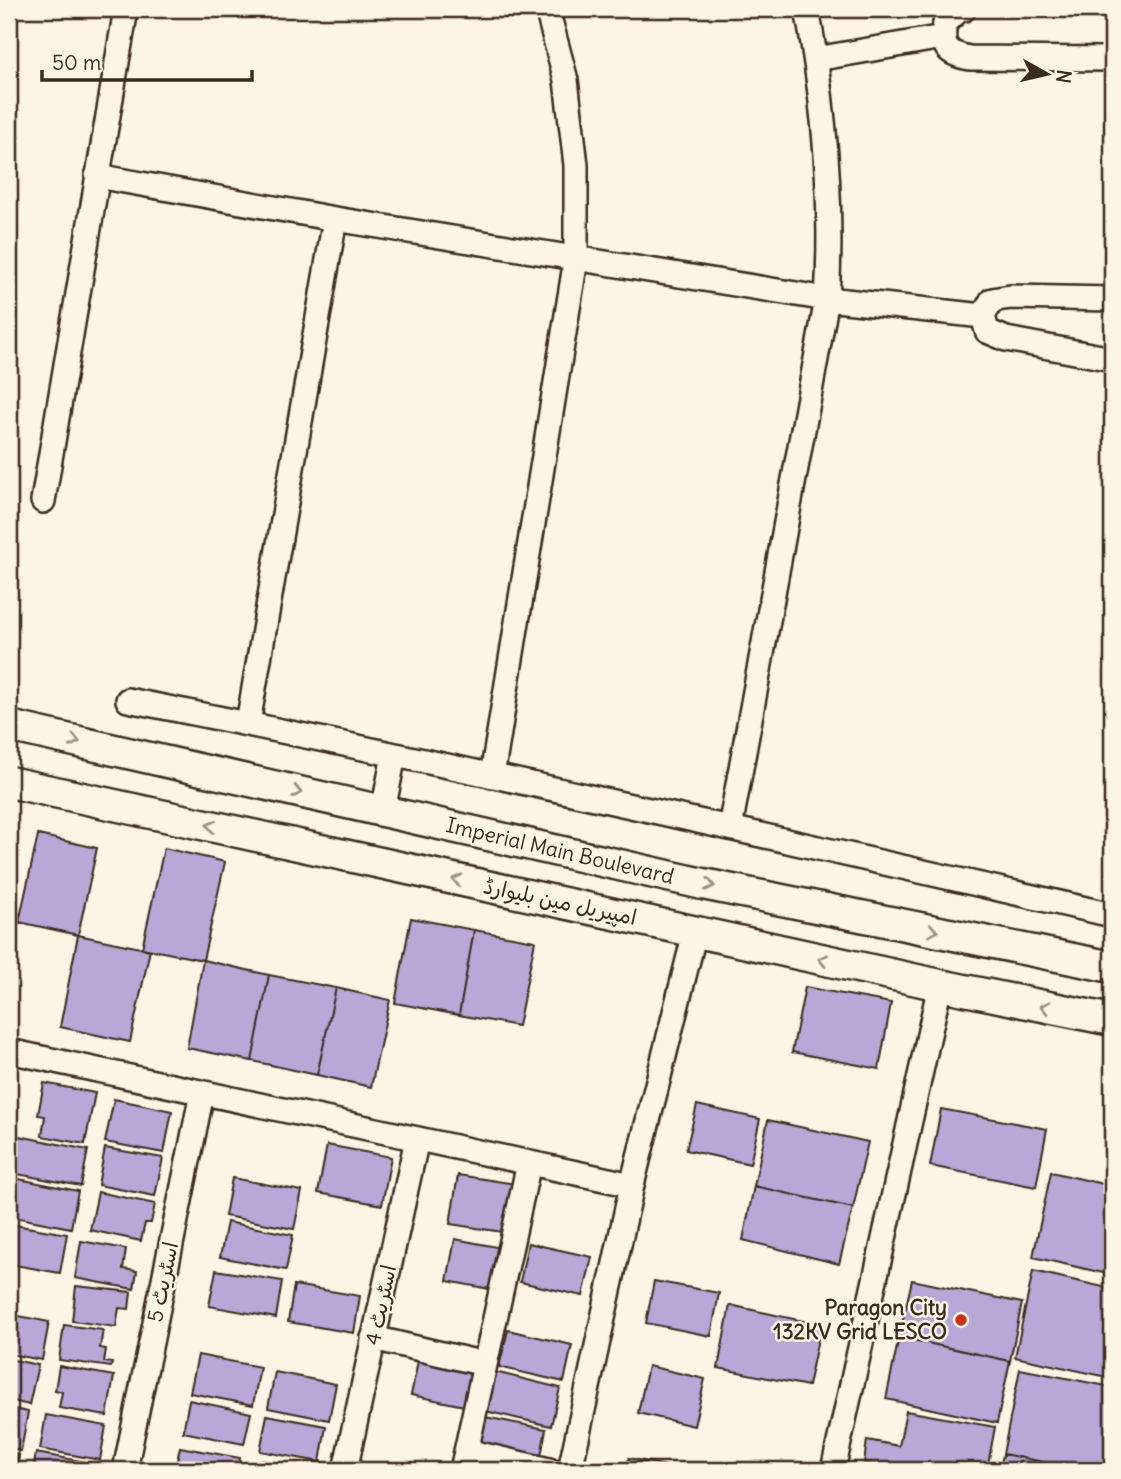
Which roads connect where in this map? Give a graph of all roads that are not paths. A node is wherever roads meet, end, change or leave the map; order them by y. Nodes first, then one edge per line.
1 (126, 9) edge
2 (547, 9) edge
3 (807, 9) edge
4 (964, 9) edge
5 (943, 37) junction
6 (816, 59) junction
7 (1112, 60) edge
8 (97, 176) junction
9 (335, 219) junction
10 (576, 259) junction
11 (827, 299) junction
12 (1112, 299) edge
13 (983, 316) junction
14 (1112, 359) edge
15 (43, 501) dead end
16 (128, 700) dead end
17 (248, 723) junction
18 (9, 726) edge
19 (394, 755) junction
20 (492, 776) junction
21 (9, 782) edge
22 (383, 811) junction
23 (730, 828) junction
24 (1112, 915) edge
25 (695, 932) junction
26 (1112, 967) edge
27 (940, 985) junction
28 (1112, 1020) edge
29 (9, 1051) edge
30 (202, 1093) junction
31 (417, 1139) junction
32 (529, 1163) junction
33 (632, 1185) junction
34 (373, 1338) junction
35 (485, 1364) junction
36 (464, 1461) edge
37 (124, 1470) edge
38 (345, 1470) edge
39 (549, 1470) edge
40 (570, 1470) edge
41 (833, 1470) edge

1 - 8 street
2 - 10 street
3 - 6 street
4 - 5 street
5 - 6 street
5 - 7 street
6 - 11 street
8 - 9 street
8 - 15 street
9 - 10 street
9 - 17 street
10 - 11 street
10 - 20 street
11 - 13 street
11 - 23 street
12 - 13 street
13 - 14 street
16 - 17 street
17 - 19 street
18 -> 22 street, Imperial Main Boulevard
19 - 20 street
19 - 22 street
20 - 23 street
25 -> 21 street, امپیریل مین بلیوارڈ
22 -> 26 street, Imperial Main Boulevard
23 - 24 street
27 -> 25 street, امپیریل مین بلیوارڈ
25 - 33 street
28 -> 27 street, امپیریل مین بلیوارڈ
27 - 41 street
29 - 30 street
30 - 31 street
30 - 37 street, اسٹریٹ 5
31 - 32 street
31 - 34 street, اسٹریٹ 4
32 - 33 street
32 - 35 street
33 - 40 street
34 - 35 street
34 - 38 street, اسٹریٹ 4
35 - 36 street
36 - 39 street

